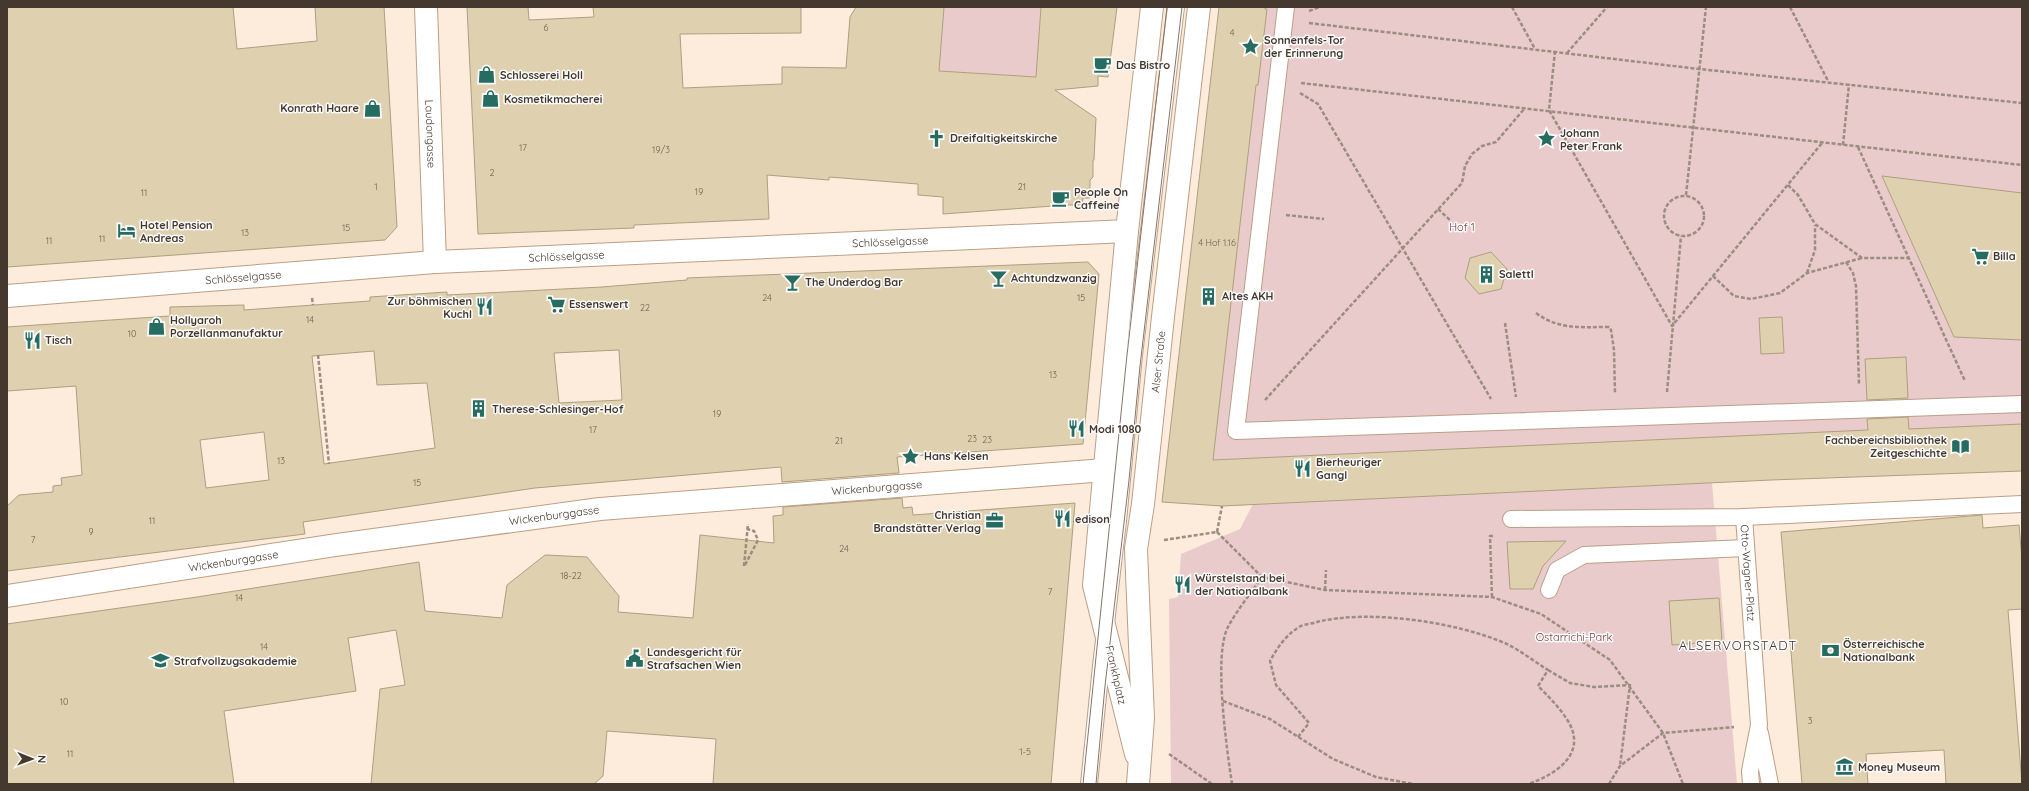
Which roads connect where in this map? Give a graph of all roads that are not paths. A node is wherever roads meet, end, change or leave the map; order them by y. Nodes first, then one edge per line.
1 (426, 7) edge
2 (1152, 7) edge
3 (1176, 7) edge
4 (1199, 7) edge
5 (1286, 13) edge
6 (1127, 231) junction
7 (435, 262) junction
8 (7, 296) edge
9 (2022, 404) edge
10 (1105, 470) junction
11 (2022, 504) edge
12 (1744, 517) junction
13 (1511, 520) road end
14 (1746, 548) junction
15 (1549, 590) dead end
16 (7, 596) edge
17 (1106, 632) junction
18 (1143, 718) joint
19 (1759, 725) junction
20 (1138, 774) edge
21 (1089, 784) edge
22 (1751, 784) edge
23 (1770, 784) edge

1 - 7 street, Laudongasse
2 - 6 street
3 - 17 lane
4 - 18 street, Alser Straße
5 - 9 lane
6 - 7 street, Schlösselgasse
6 - 10 street
7 - 8 street, Schlösselgasse
10 - 16 street, Wickenburggasse
10 - 17 street, Frankhplatz
11 - 12 lane
12 - 13 lane
12 - 14 lane, Otto-Wagner-Platz
14 - 15 lane
14 - 19 lane, Otto-Wagner-Platz
17 - 20 street, Frankhplatz
17 - 21 lane
18 - 20 street, Frankhplatz
19 - 22 lane, Otto-Wagner-Platz
19 - 23 lane, Otto-Wagner-Platz

